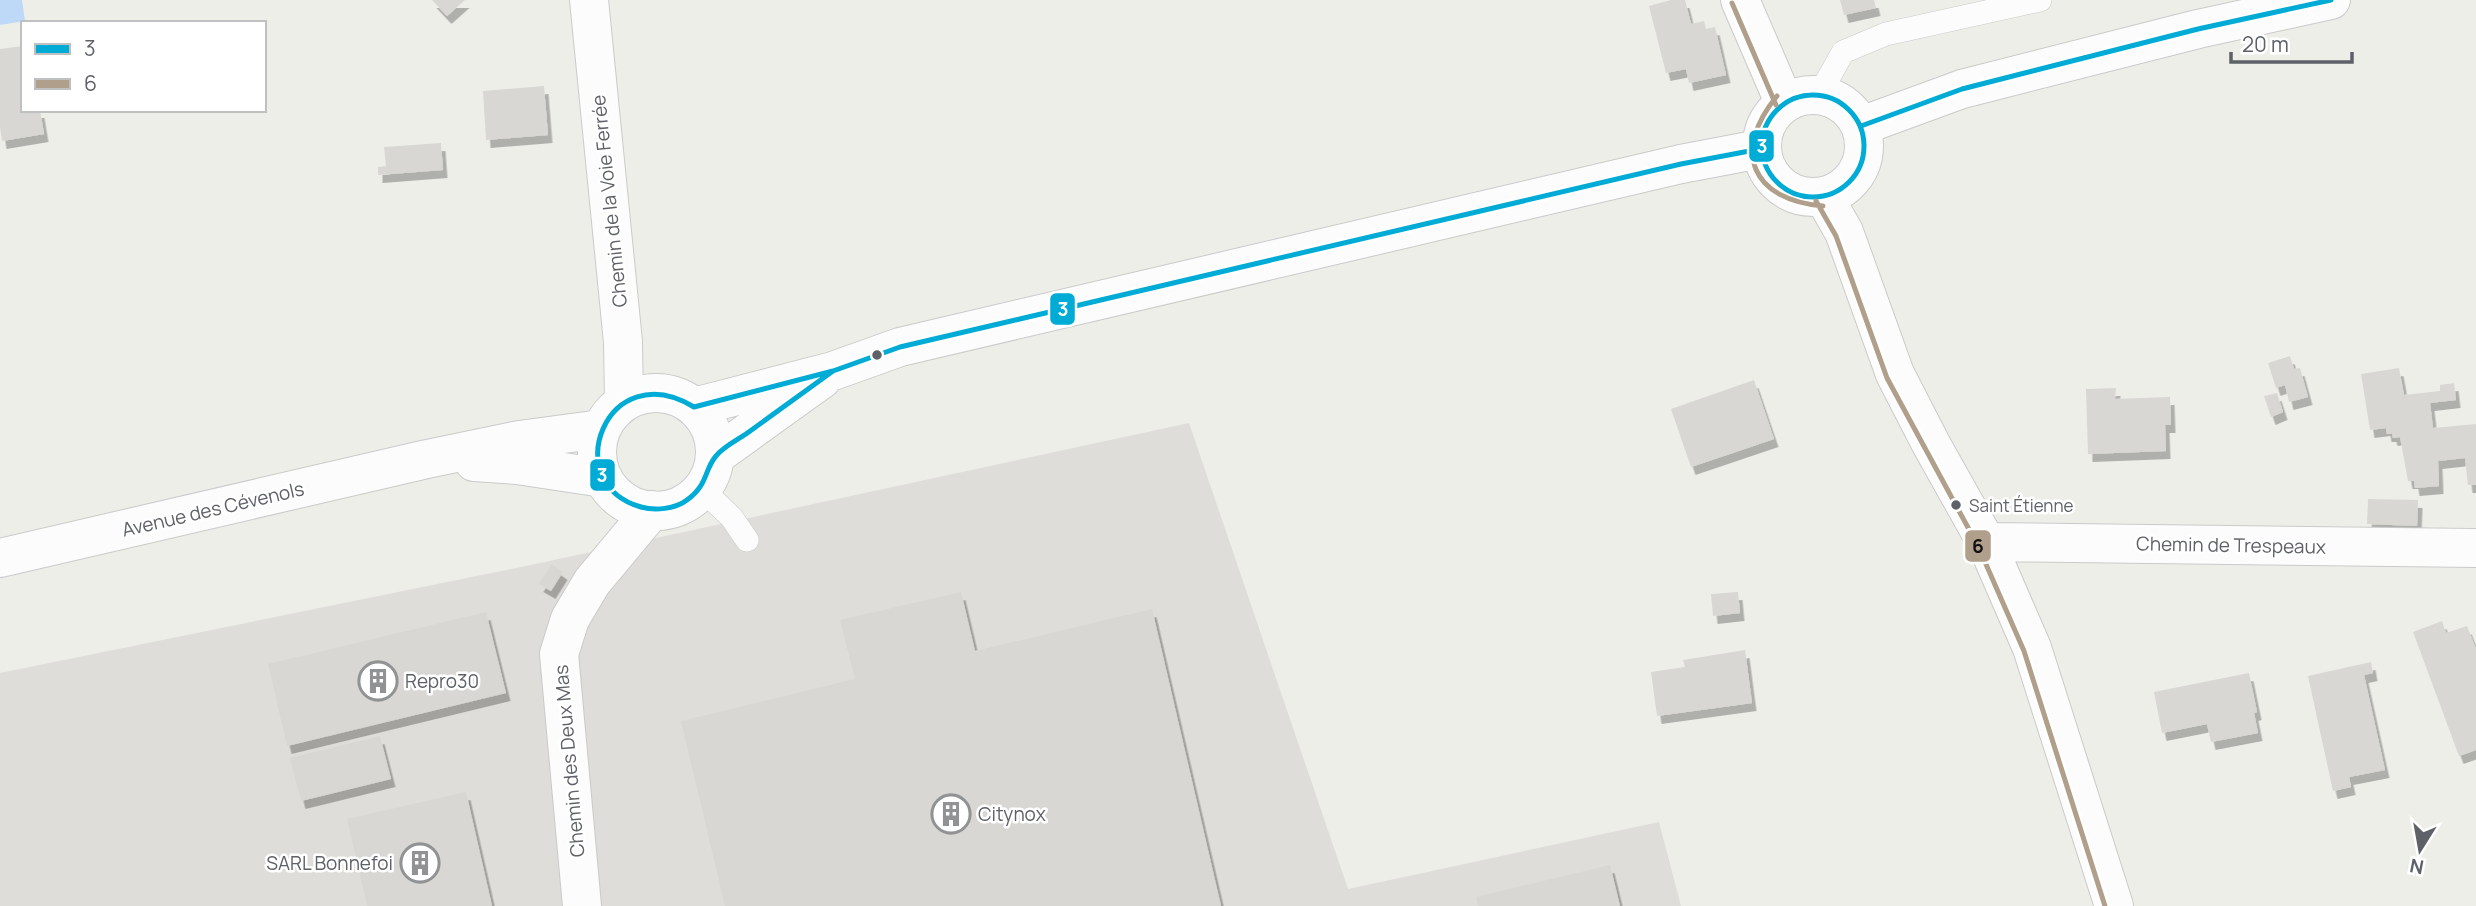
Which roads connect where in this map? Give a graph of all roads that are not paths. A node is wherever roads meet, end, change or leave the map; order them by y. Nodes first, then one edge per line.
1 (589, 0) edge
2 (1740, 0) edge
3 (2040, 0) edge
4 (2330, 0) edge
5 (1802, 99) junction
6 (1861, 126) junction
7 (1760, 149) junction
8 (1824, 197) junction
9 (833, 371) junction
10 (694, 407) junction
11 (613, 416) junction
12 (427, 459) junction
13 (708, 472) junction
14 (625, 495) junction
15 (747, 540) dead end
16 (1986, 542) junction
17 (2476, 548) edge
18 (0, 558) edge
19 (582, 906) edge
20 (2114, 906) edge

1 - 11 street, Chemin de la Voie Ferrée
2 - 5 street
3 - 5 lane
4 - 6 street
5 - 6 street
5 - 7 street
6 - 8 street
7 - 8 street
7 - 9 street
8 - 16 street
9 - 10 street
9 - 13 street
10 - 11 street
10 - 13 street
11 - 12 street, Avenue des Cévenols
11 - 14 street
12 - 14 street, Avenue des Cévenols
12 - 18 street, Avenue des Cévenols
13 - 14 street
13 - 15 lane
14 - 19 street, Chemin des Deux Mas
16 - 17 street, Chemin de Trespeaux
16 - 20 street

